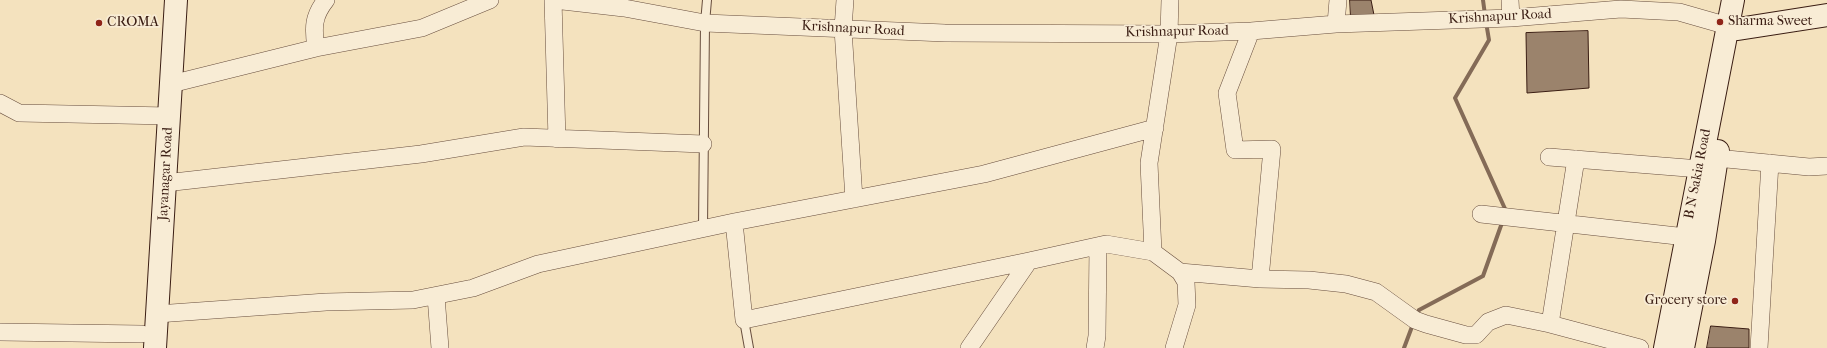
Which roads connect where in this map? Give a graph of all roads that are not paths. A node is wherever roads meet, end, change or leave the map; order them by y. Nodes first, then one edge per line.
1 (160, 0) edge
2 (176, 0) edge
3 (326, 0) edge
4 (490, 0) edge
5 (553, 0) edge
6 (707, 0) edge
7 (845, 0) edge
8 (1170, 0) edge
9 (1338, 0) edge
10 (1510, 0) edge
11 (1733, 0) edge
12 (1744, 0) edge
13 (1827, 15) edge
14 (1511, 18) junction
15 (705, 22) junction
16 (1336, 24) junction
17 (1733, 28) junction
18 (843, 29) junction
19 (1251, 30) junction
20 (1169, 34) junction
21 (316, 48) junction
22 (171, 84) junction
23 (0, 103) edge
24 (161, 116) junction
25 (1155, 128) junction
26 (557, 139) junction
27 (702, 144) junction
28 (1549, 157) dead end
29 (1576, 159) junction
30 (1706, 162) junction
31 (1770, 163) junction
32 (1827, 166) edge
33 (157, 183) junction
34 (854, 199) junction
35 (1482, 214) dead end
36 (734, 222) junction
37 (1565, 223) junction
38 (703, 228) junction
39 (1686, 237) junction
40 (1098, 246) junction
41 (1153, 252) junction
42 (1029, 261) junction
43 (1180, 272) junction
44 (1260, 279) junction
45 (436, 296) junction
46 (744, 320) junction
47 (1550, 324) junction
48 (0, 332) edge
49 (148, 332) edge
50 (1465, 342) edge
51 (440, 348) edge
52 (749, 348) edge
53 (968, 348) edge
54 (1095, 348) edge
55 (1174, 348) edge
56 (1640, 348) edge
57 (1665, 348) edge
58 (1683, 348) edge
59 (1759, 348) edge

1 - 24 main road, Jayanagar Road
2 - 22 main road, Jayanagar Road
3 - 21 street
4 - 21 street
5 - 15 street, Krishnapur Road
5 - 26 street
6 - 15 lane
7 - 18 street
8 - 20 street
9 - 16 street
10 - 14 street
11 - 17 main road, B N Sakia Road
12 - 17 main road, B N Sakia Road
13 - 17 main road
14 - 16 street, Krishnapur Road
14 - 17 street, Krishnapur Road
15 - 18 street, Krishnapur Road
15 - 27 lane
16 - 19 street, Krishnapur Road
17 - 30 main road, B N Sakia Road
18 - 20 street, Krishnapur Road
18 - 34 street
19 - 20 street, Krishnapur Road
19 - 44 street
20 - 25 street
21 - 22 street
22 - 24 main road, Jayanagar Road
23 - 24 street
24 - 33 main road, Jayanagar Road
25 - 34 street
25 - 41 street
26 - 27 street
26 - 33 street
27 - 38 lane
28 - 29 street
29 - 30 street
29 - 37 street
30 - 31 street
30 - 39 main road, B N Sakia Road
30 - 58 main road, B N Sakia Road
31 - 32 street
31 - 59 street
33 - 49 main road, Jayanagar Road
34 - 36 street
35 - 37 street
36 - 38 street
36 - 46 street
37 - 39 street
37 - 47 street
38 - 45 street
39 - 57 main road, B N Sakia Road
40 - 41 street
40 - 42 street
40 - 54 street
41 - 43 street
42 - 46 street
42 - 53 street
43 - 44 street
43 - 55 street
44 - 50 street
45 - 49 street
45 - 51 street
46 - 52 lane
47 - 50 street
47 - 56 street
48 - 49 street

